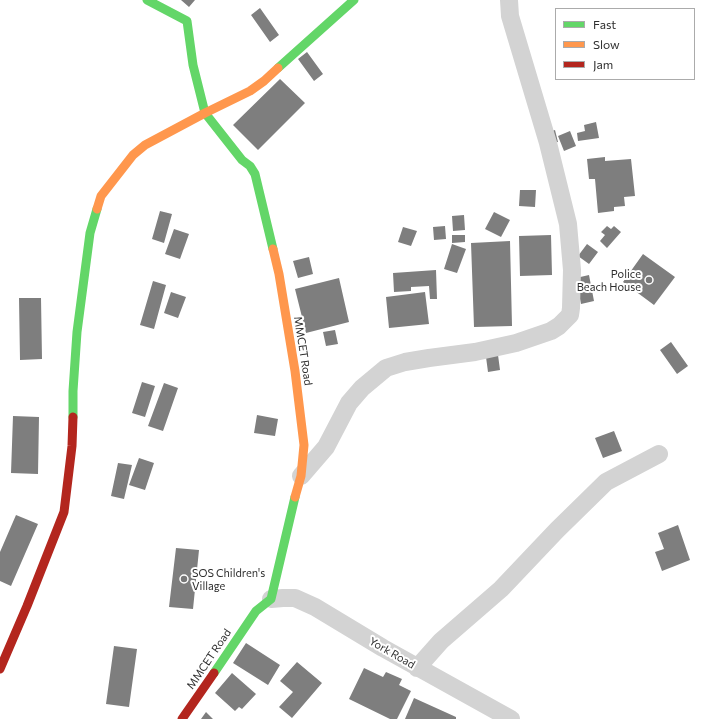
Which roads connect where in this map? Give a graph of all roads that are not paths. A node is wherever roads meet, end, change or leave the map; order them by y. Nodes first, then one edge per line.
1 (147, 0) edge
2 (354, 0) edge
3 (509, 0) edge
4 (205, 113) junction
5 (659, 454) dead end
6 (301, 476) junction
7 (271, 599) junction
8 (417, 668) junction
9 (0, 670) edge
10 (182, 719) edge
11 (511, 719) edge

1 - 4 street, MMCET Road
2 - 4 street
3 - 6 street
4 - 6 street, MMCET Road
4 - 9 street
5 - 8 street
6 - 7 street, MMCET Road
7 - 8 street, York Road
7 - 10 street, MMCET Road
8 - 11 street, York Road

